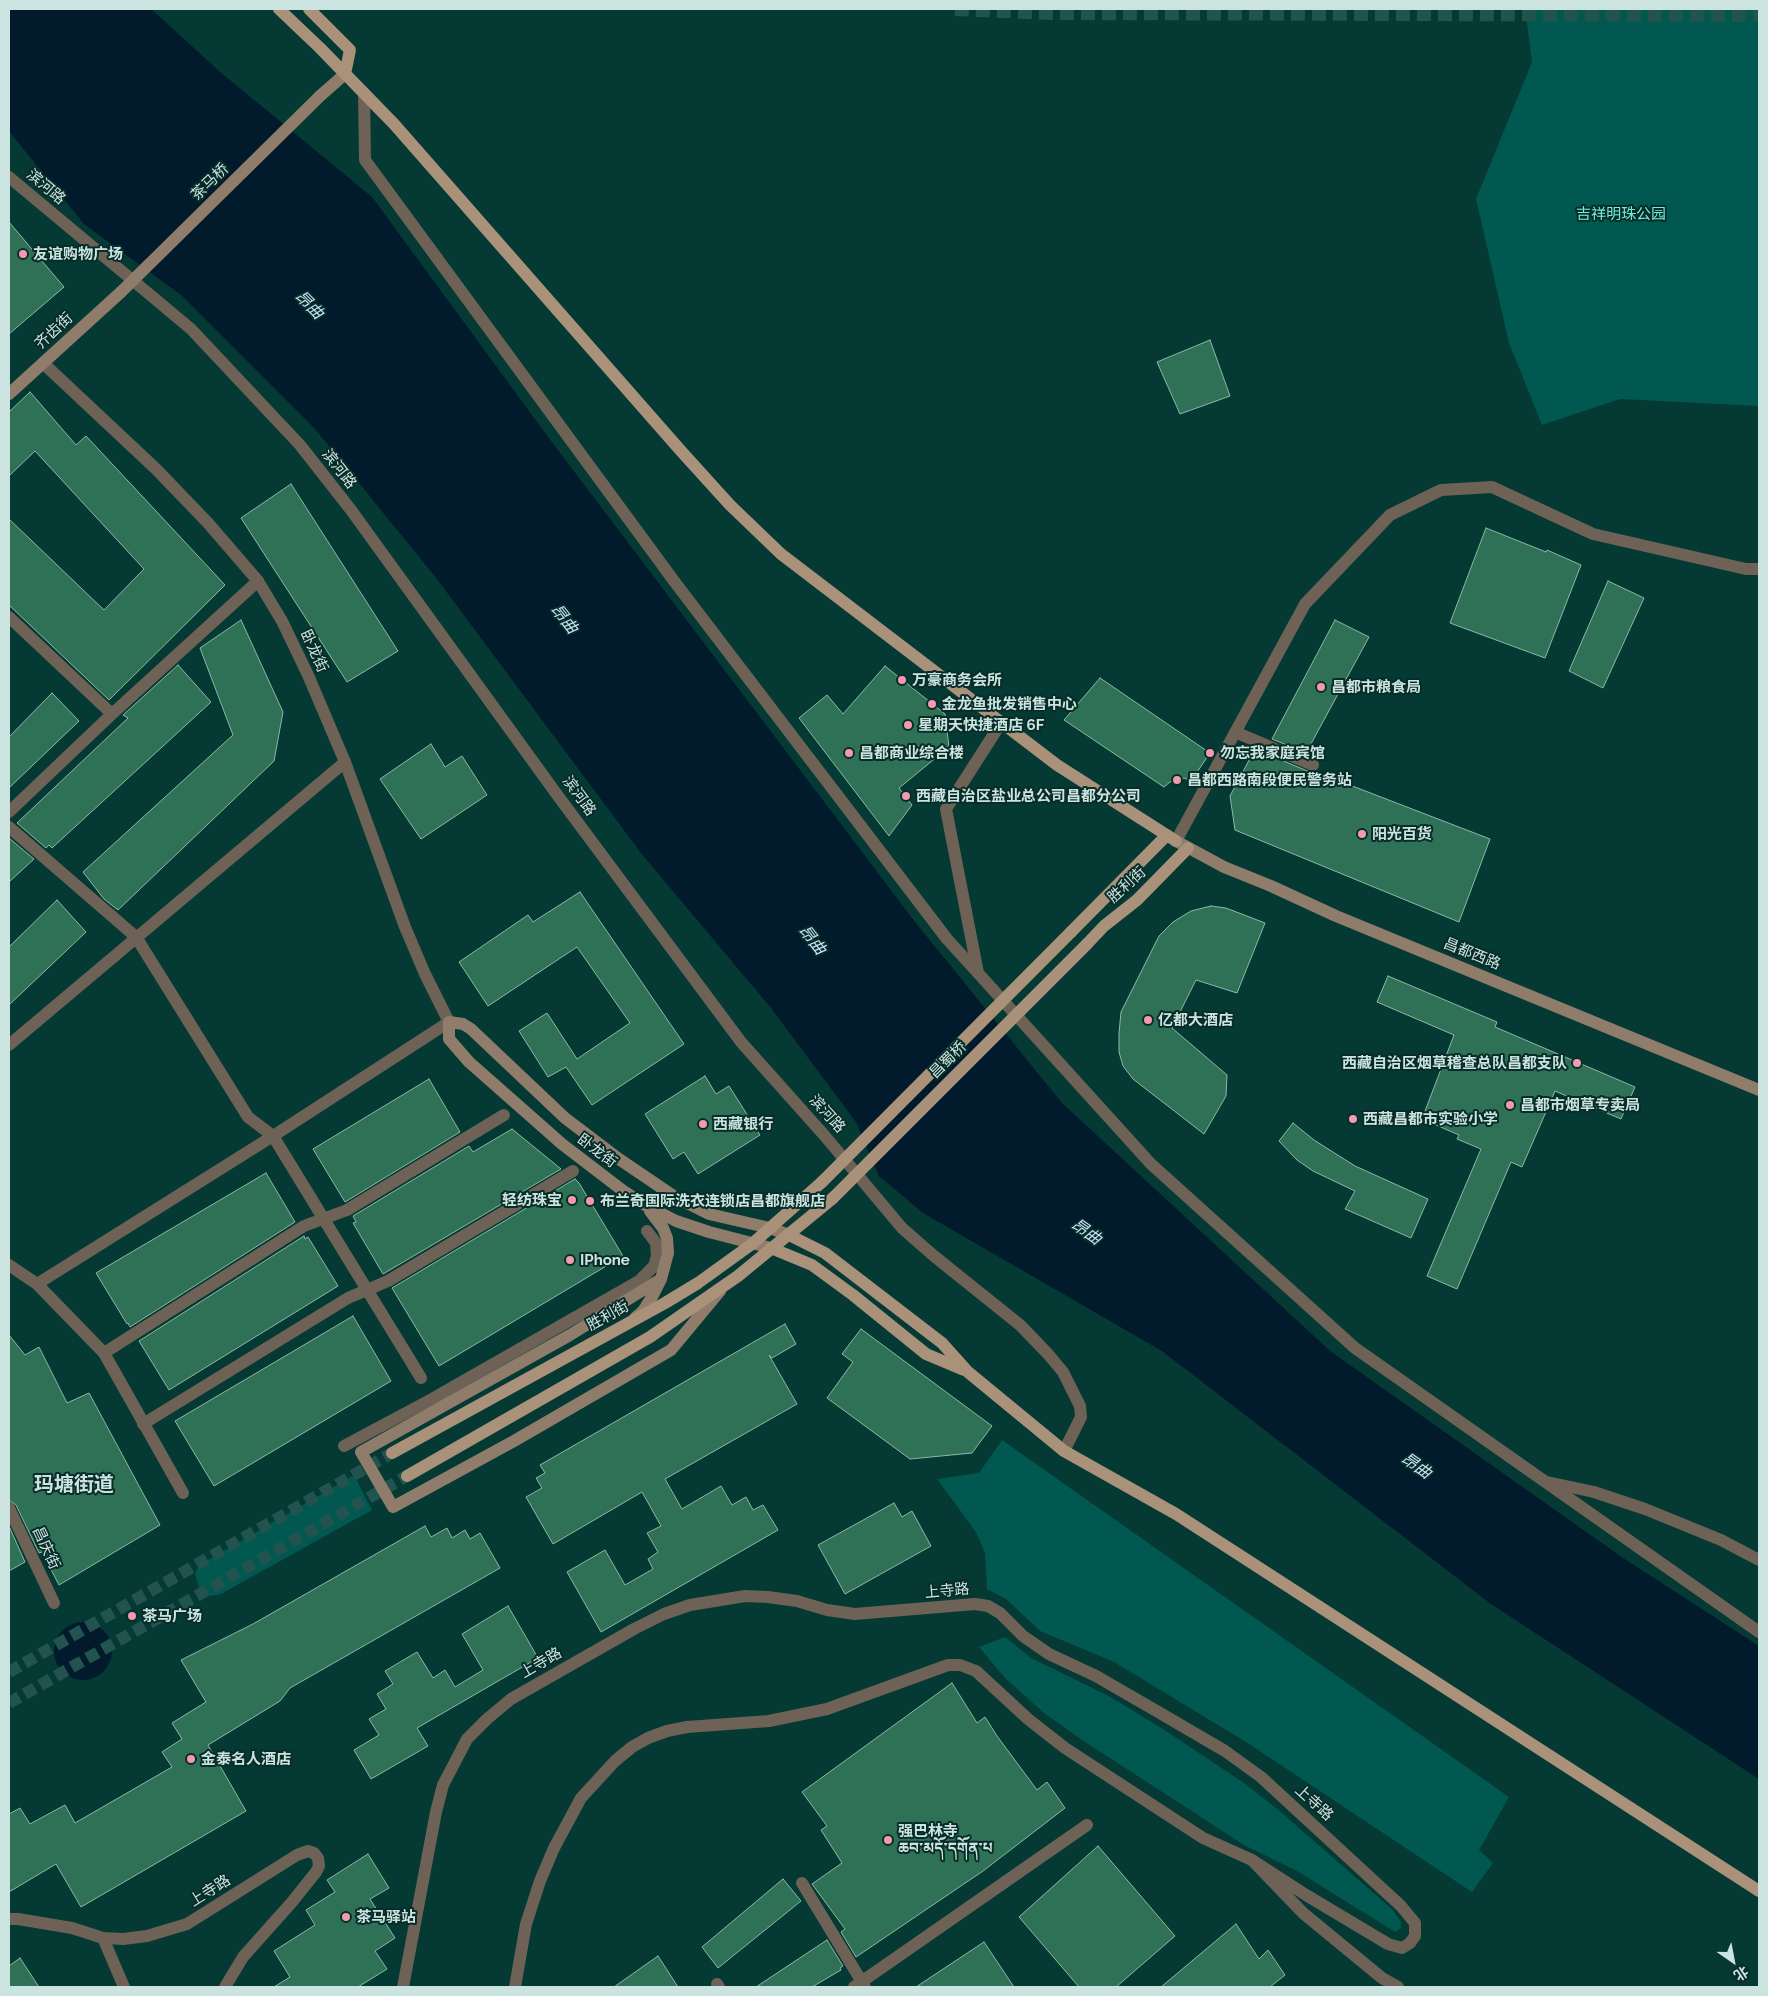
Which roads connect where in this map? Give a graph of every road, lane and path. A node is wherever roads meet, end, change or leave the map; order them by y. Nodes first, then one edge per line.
1 (279, 9) edge
2 (309, 9) edge
3 (345, 74) junction
4 (364, 93) junction
5 (9, 177) edge
6 (121, 292) joint
7 (44, 363) junction
8 (9, 394) edge
9 (1759, 569) edge
10 (258, 581) junction
11 (9, 617) edge
12 (112, 714) junction
13 (1001, 723) junction
14 (1235, 732) junction
15 (345, 762) junction
16 (1313, 765) dead end
17 (9, 812) edge
18 (9, 826) edge
19 (1171, 838) junction
20 (1188, 848) junction
21 (1070, 932) joint
22 (136, 937) junction
23 (1086, 944) joint
24 (978, 973) junction
25 (449, 1022) junction
26 (9, 1044) edge
27 (1759, 1090) edge
28 (504, 1115) dead end
29 (272, 1136) junction
30 (573, 1172) dead end
31 (822, 1182) joint
32 (645, 1205) junction
33 (324, 1218) junction
34 (770, 1228) junction
35 (647, 1231) dead end
36 (789, 1235) junction
37 (752, 1244) junction
38 (771, 1248) junction
39 (9, 1265) edge
40 (661, 1279) junction
41 (36, 1284) junction
42 (723, 1287) junction
43 (367, 1290) junction
44 (630, 1323) junction
45 (104, 1353) junction
46 (968, 1372) junction
47 (421, 1378) dead end
48 (143, 1424) junction
49 (344, 1446) dead end
50 (1064, 1452) junction
51 (392, 1453) tunnel mouth
52 (407, 1476) tunnel mouth
53 (1547, 1482) junction
54 (183, 1493) dead end
55 (9, 1508) edge
56 (1759, 1560) edge
57 (54, 1603) dead end
58 (1759, 1632) edge
59 (1087, 1825) dead end
60 (1252, 1860) junction
61 (802, 1883) dead end
62 (1759, 1891) edge
63 (9, 1919) edge
64 (103, 1938) junction
65 (860, 1986) edge
66 (124, 1987) edge
67 (226, 1987) edge
68 (403, 1987) edge
69 (515, 1987) edge
70 (1398, 1987) edge

1 - 3 main road
2 - 3 main road
3 - 4 main road
3 - 6 main road, 茶马桥, bridge
4 - 13 main road
4 - 24 street
5 - 50 street, 滨河路
6 - 7 main road, 齐齿街
7 - 8 main road, 齐齿街
7 - 10 street, 卧龙街
9 - 14 street
10 - 12 street
10 - 15 street, 卧龙街
11 - 12 street
12 - 17 street
13 - 19 main road
13 - 24 street
14 - 16 street
14 - 19 street
15 - 22 street
15 - 25 street, 卧龙街
18 - 22 street
19 - 20 main road, 昌都西路
19 - 21 main road, 胜利街
20 - 23 main road, 胜利街
20 - 27 main road, 昌都西路
21 - 31 main road, 昌蜀桥, bridge
22 - 26 street
22 - 29 street
23 - 36 main road, 昌蜀桥, bridge
24 - 53 street
25 - 29 street
25 - 32 main road, 卧龙街
25 - 34 main road, 卧龙街
28 - 33 street
29 - 33 street
29 - 41 street
30 - 43 street
31 - 34 main road, 胜利街
32 - 37 main road, 卧龙街
32 - 40 main road
33 - 43 street
33 - 45 street
34 - 36 main road, 卧龙街
34 - 37 main road, 胜利街
35 - 49 street
36 - 38 main road
36 - 46 main road
37 - 38 main road, 卧龙街
37 - 44 main road, 胜利街
38 - 42 main road
38 - 46 main road
39 - 41 street
40 - 42 main road
40 - 44 main road
41 - 45 street
42 - 52 main road
43 - 47 street
43 - 48 street
44 - 51 main road, 胜利街
45 - 48 street
46 - 50 main road
48 - 54 street
50 - 62 main road
53 - 56 street
53 - 58 street
55 - 57 street, 昌庆街
59 - 65 street
60 - 68 street, 上寺路
60 - 69 street
60 - 70 street
61 - 65 street
63 - 64 street, 上寺路
64 - 66 street
64 - 67 street, 上寺路

